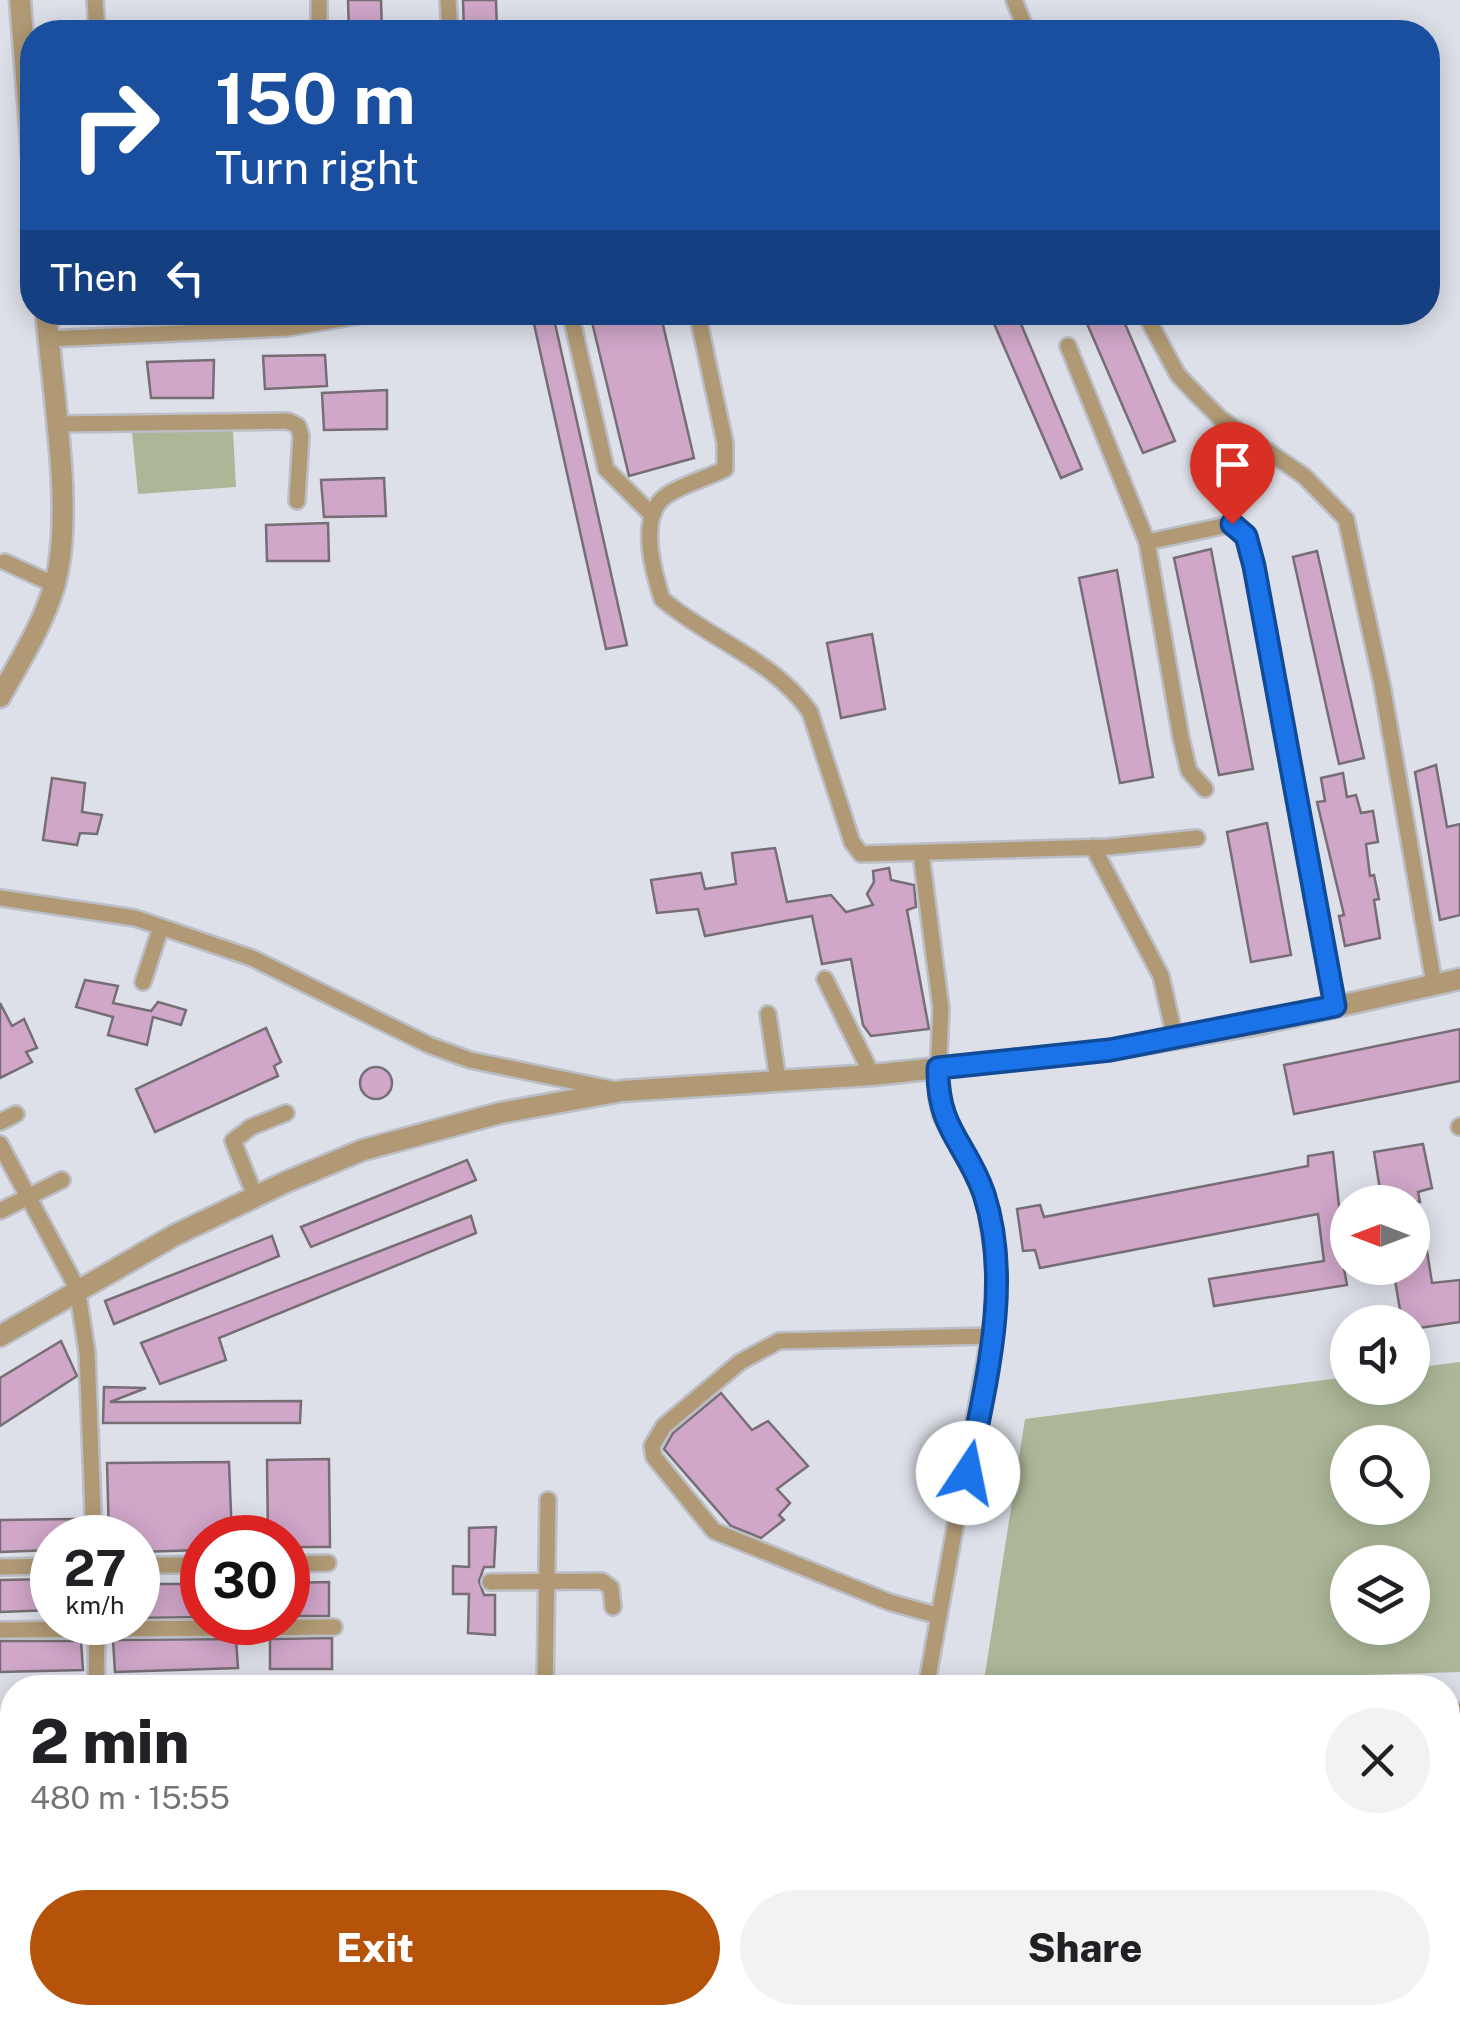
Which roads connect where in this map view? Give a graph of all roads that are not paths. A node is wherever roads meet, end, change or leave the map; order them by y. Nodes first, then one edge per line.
1 (47, 325) edge
2 (231, 325) edge
3 (573, 325) edge
4 (700, 325) edge
5 (1151, 325) edge
6 (48, 339) junction
7 (1068, 346) dead end
8 (56, 424) junction
9 (297, 501) dead end
10 (652, 515) junction
11 (1147, 542) junction
12 (5, 562) dead end
13 (55, 585) junction
14 (3, 686) edge
15 (1205, 788) dead end
16 (1197, 838) dead end
17 (1093, 847) junction
18 (920, 854) junction
19 (0, 898) edge
20 (161, 927) junction
21 (826, 979) dead end
22 (1460, 979) edge
23 (144, 982) dead end
24 (1434, 984) junction
25 (1335, 1006) junction
26 (768, 1014) dead end
27 (1174, 1038) junction
28 (938, 1068) junction
29 (872, 1075) junction
30 (778, 1080) junction
31 (622, 1092) junction
32 (286, 1113) dead end
33 (16, 1114) dead end
34 (0, 1122) edge
35 (0, 1144) edge
36 (62, 1180) dead end
37 (255, 1196) junction
38 (28, 1197) junction
39 (0, 1211) edge
40 (77, 1288) junction
41 (0, 1336) edge
42 (991, 1336) junction
43 (548, 1500) dead end
44 (93, 1515) edge
45 (310, 1563) edge
46 (328, 1563) dead end
47 (30, 1566) edge
48 (0, 1567) edge
49 (546, 1581) junction
50 (490, 1582) dead end
51 (614, 1607) dead end
52 (939, 1616) junction
53 (160, 1626) edge
54 (334, 1627) dead end
55 (30, 1629) edge
56 (0, 1630) edge
57 (97, 1645) edge
58 (96, 1675) edge
59 (545, 1675) edge
60 (928, 1675) edge

1 - 6 street
2 - 6 street
3 - 10 street
4 - 10 street
5 - 24 street
6 - 8 street
7 - 11 street
8 - 9 street
8 - 13 street
10 - 18 street
11 - 15 street
11 - 25 street
12 - 13 street
13 - 14 street
16 - 17 street
17 - 18 street
17 - 27 street
18 - 28 street
19 - 20 street
20 - 23 street
20 - 31 street
21 - 29 street
22 - 24 street
24 - 25 street
25 - 27 street
26 - 30 street
27 - 28 street
28 - 29 street
28 - 42 street
29 - 30 street
30 - 31 street
31 - 37 street
32 - 37 street
33 - 34 street
35 - 38 street
36 - 38 street
37 - 40 street
38 - 39 street
38 - 40 street
40 - 41 street
40 - 44 street
42 - 52 street
42 - 52 street
43 - 49 street
45 - 46 street
47 - 48 street
49 - 50 street
49 - 51 street
49 - 59 street
52 - 60 street
53 - 54 street
55 - 56 street
57 - 58 street

